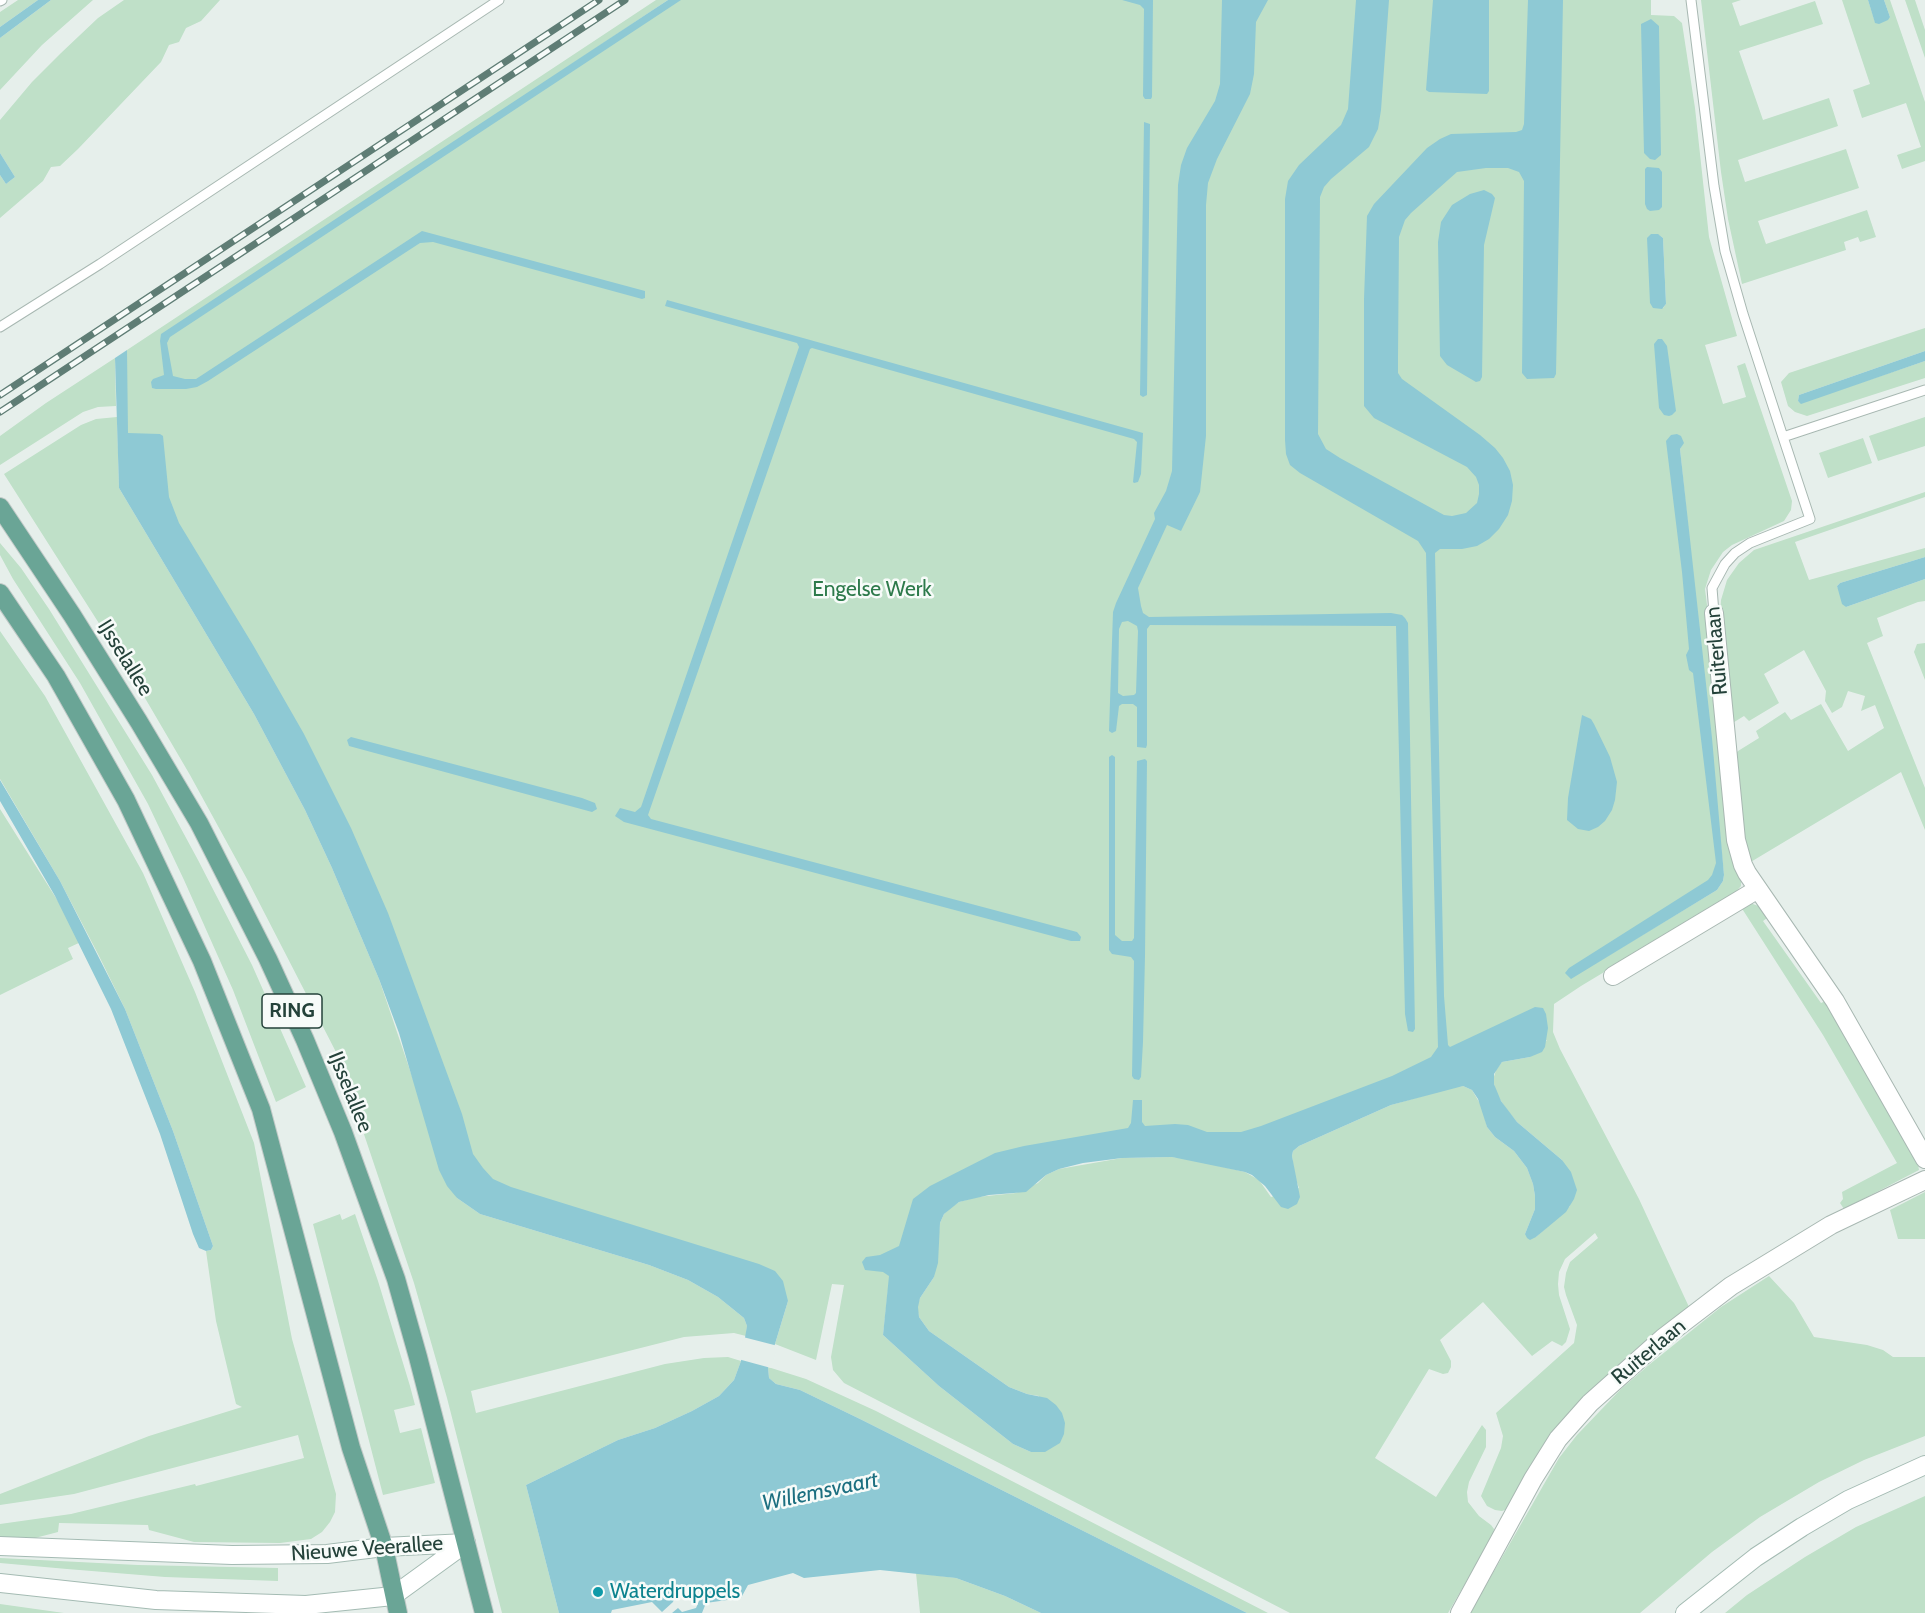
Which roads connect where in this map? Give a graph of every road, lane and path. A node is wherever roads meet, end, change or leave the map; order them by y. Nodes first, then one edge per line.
1 (499, 0) edge
2 (1691, 0) edge
3 (0, 327) edge
4 (1925, 390) edge
5 (1783, 437) junction
6 (0, 507) edge
7 (0, 593) edge
8 (1714, 613) joint
9 (1758, 890) junction
10 (1613, 976) dead end
11 (1925, 1159) edge
12 (1925, 1180) edge
13 (1925, 1465) edge
14 (466, 1543) junction
15 (0, 1546) edge
16 (384, 1547) junction
17 (0, 1583) edge
18 (395, 1604) edge
19 (484, 1613) edge
20 (1460, 1613) edge
21 (1686, 1613) edge

1 - 3 lane
2 - 5 lane
4 - 5 lane
5 - 8 lane, Ruiterlaan
6 - 14 main road, IJsselallee / RING
7 - 16 main road, RING
8 - 9 street, Ruiterlaan
9 - 10 street
9 - 11 street, Ruiterlaan
12 - 20 street, Ruiterlaan
13 - 21 street
14 - 16 street, Nieuwe Veerallee
14 - 18 street, Nieuwe Veerallee
14 - 19 main road, IJsselallee / RING
15 - 16 street, Nieuwe Veerallee
16 - 18 main road, RING
17 - 18 street

